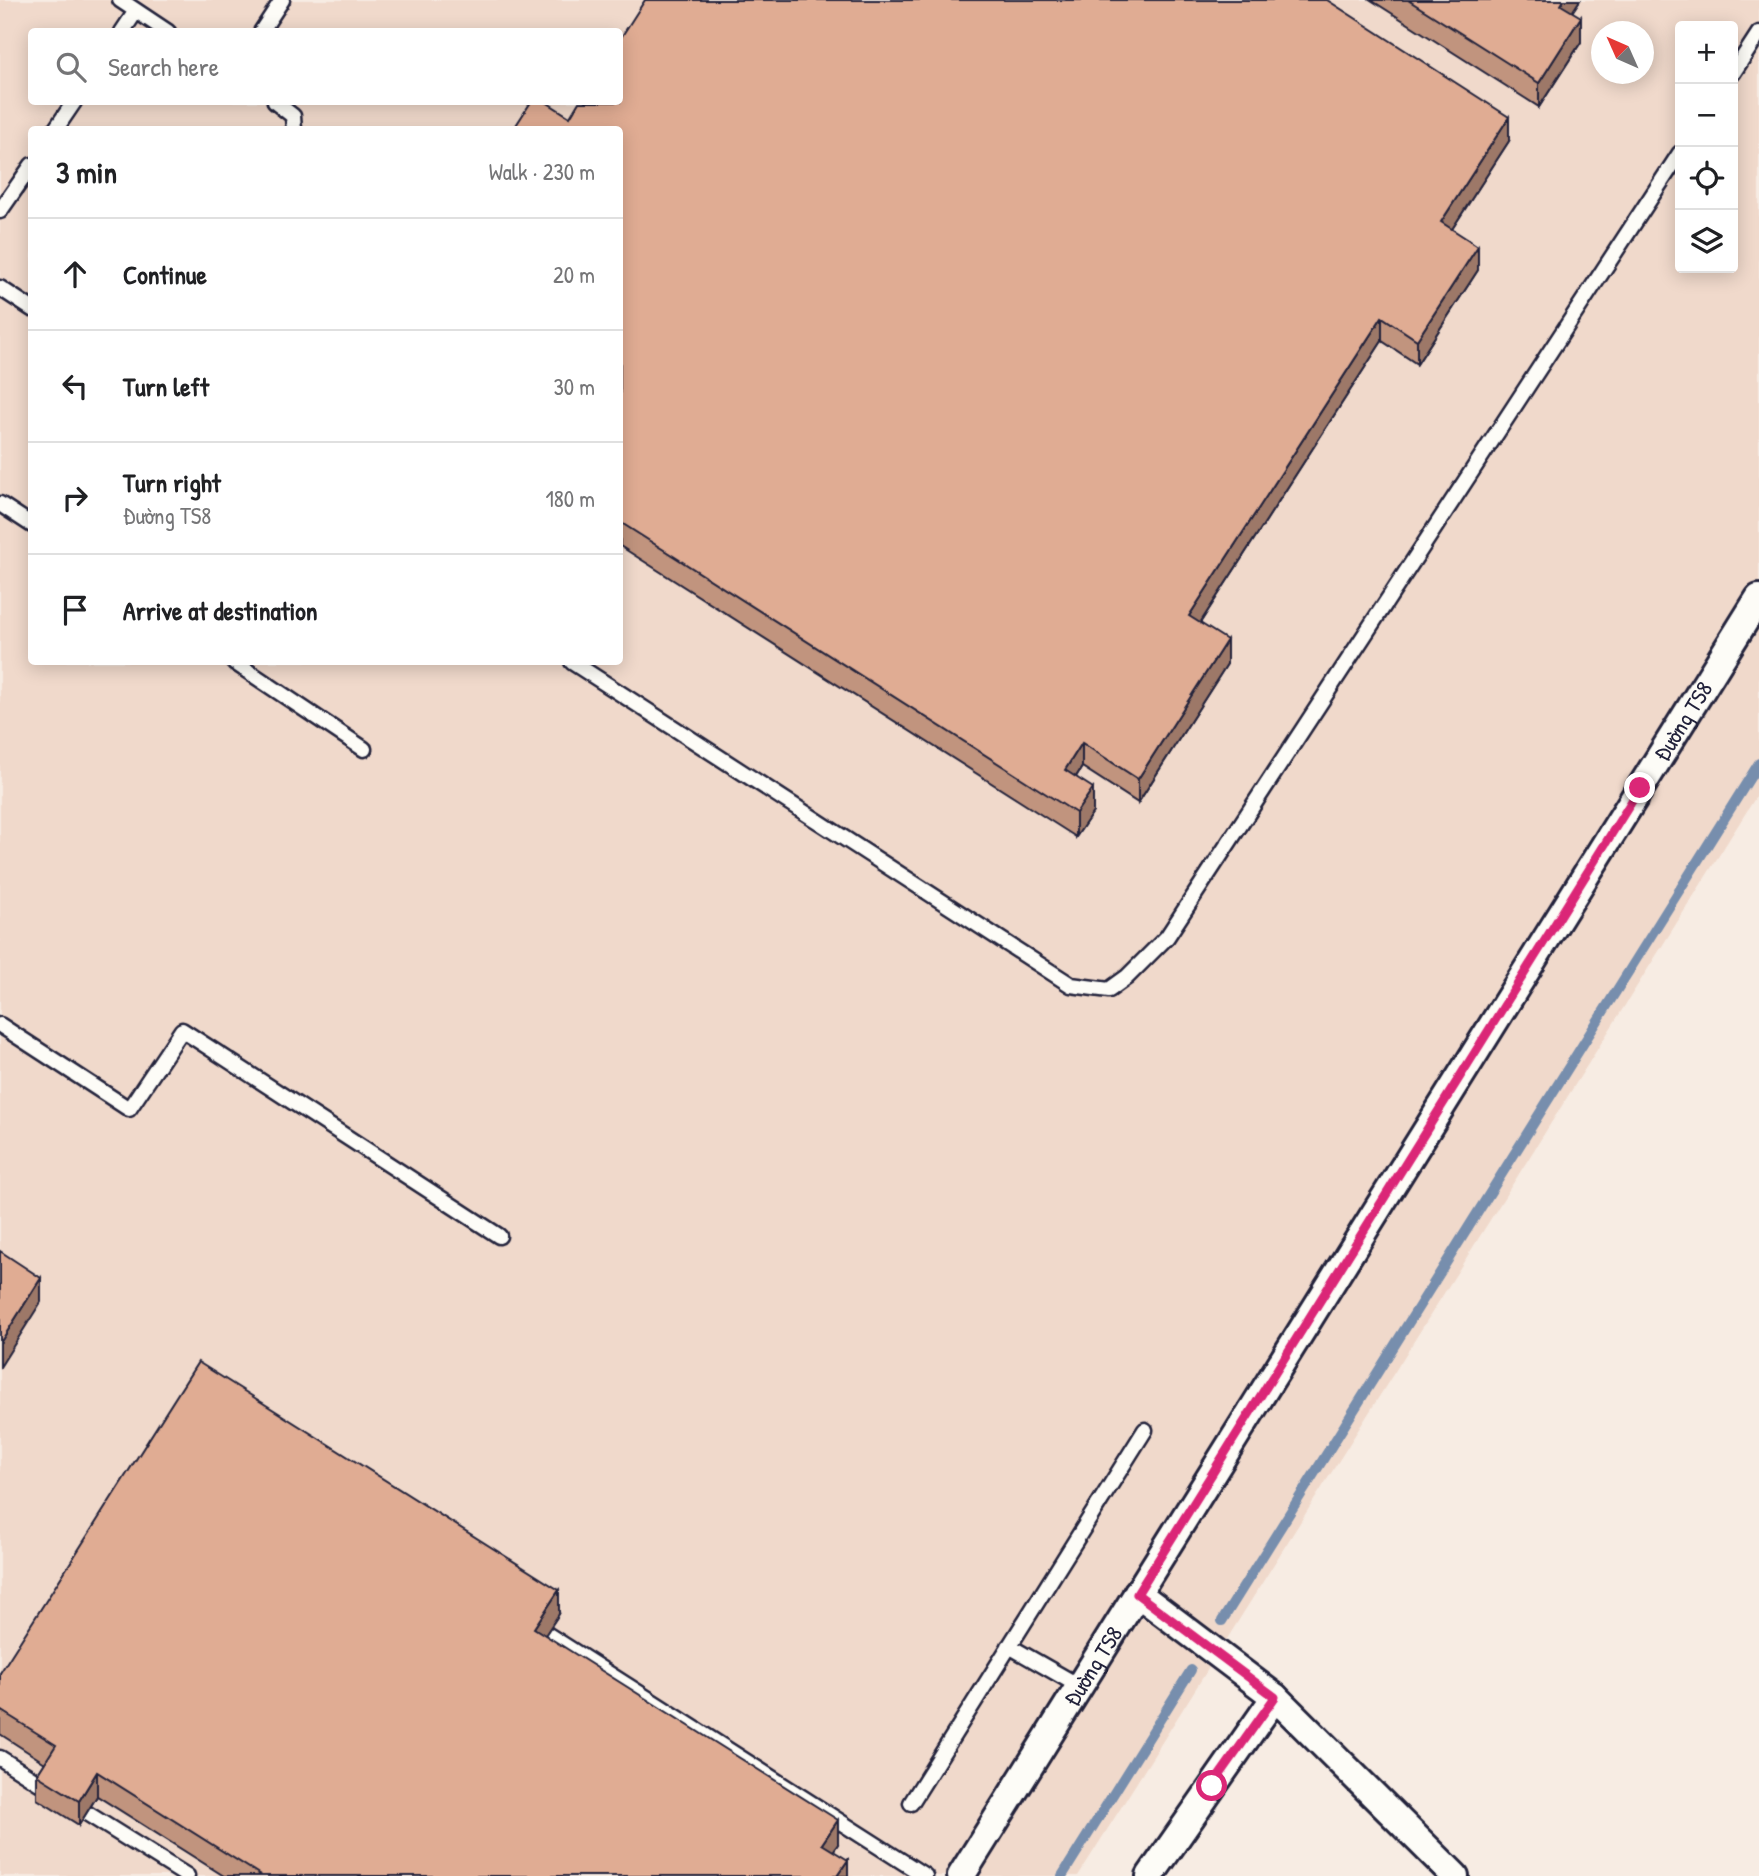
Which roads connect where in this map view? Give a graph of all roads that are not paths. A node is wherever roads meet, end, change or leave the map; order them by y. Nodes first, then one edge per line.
1 (120, 0) edge
2 (282, 0) edge
3 (136, 11) junction
4 (125, 28) edge
5 (162, 28) edge
6 (264, 28) edge
7 (1759, 33) edge
8 (1738, 65) edge
9 (72, 105) edge
10 (279, 105) edge
11 (58, 126) edge
12 (294, 126) edge
13 (1675, 161) edge
14 (28, 171) edge
15 (0, 211) edge
16 (0, 288) edge
17 (28, 306) edge
18 (0, 504) edge
19 (28, 522) edge
20 (1759, 598) edge
21 (238, 665) edge
22 (577, 665) edge
23 (364, 749) dead end
24 (0, 1025) edge
25 (499, 1236) dead end
26 (1145, 1430) dead end
27 (1137, 1594) junction
28 (517, 1615) edge
29 (1009, 1646) junction
30 (1079, 1686) junction
31 (1275, 1697) junction
32 (0, 1758) edge
33 (911, 1803) dead end
34 (187, 1876) edge
35 (925, 1876) edge
36 (961, 1876) edge
37 (1150, 1876) edge
38 (1455, 1876) edge

1 - 3 lane
2 - 6 lane
3 - 4 lane
3 - 5 lane
7 - 8 lane
9 - 11 lane
10 - 12 lane
13 - 22 lane
14 - 15 lane
16 - 17 lane
18 - 19 lane
20 - 27 street, Đường TS8
21 - 23 lane
24 - 25 lane
26 - 29 lane
27 - 30 street, Đường TS8
27 - 31 street
28 - 35 lane
29 - 30 lane
29 - 33 lane
30 - 36 street, Đường TS8
31 - 37 street
31 - 38 street
32 - 34 lane

